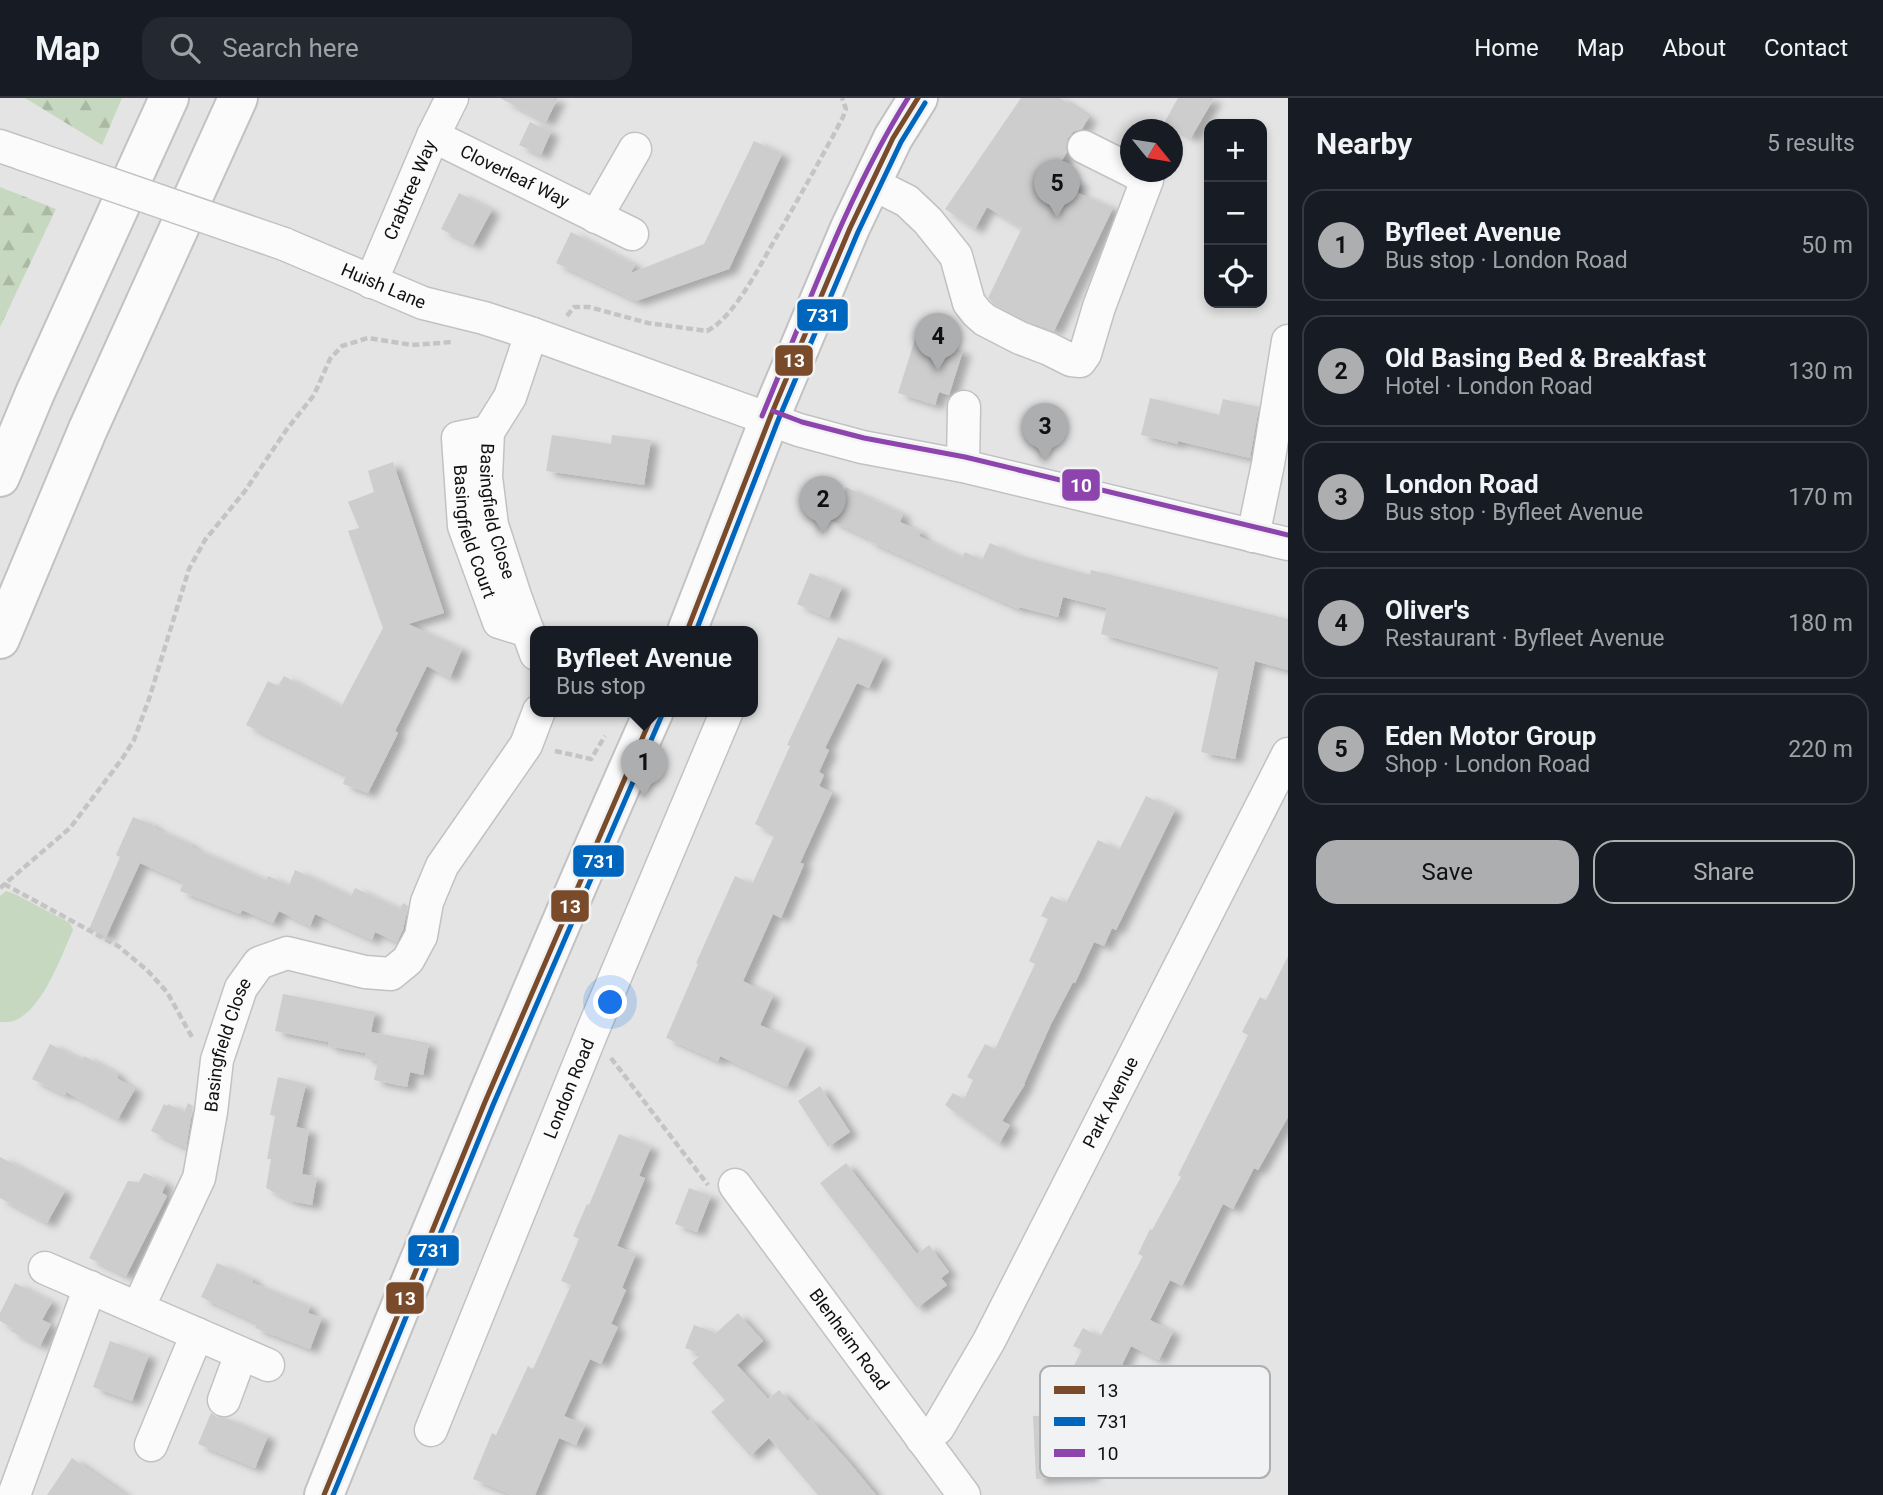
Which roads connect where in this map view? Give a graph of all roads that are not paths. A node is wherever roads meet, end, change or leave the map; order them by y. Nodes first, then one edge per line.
1 (169, 98) edge
2 (238, 98) edge
3 (452, 98) edge
4 (918, 98) edge
5 (433, 136) junction
6 (1084, 148) dead end
7 (635, 149) dead end
8 (11, 150) edge
9 (1120, 165) edge
10 (1146, 182) edge
11 (871, 183) junction
12 (596, 217) junction
13 (632, 234) dead end
14 (371, 282) junction
15 (533, 334) junction
16 (1288, 341) edge
17 (964, 407) dead end
18 (770, 419) junction
19 (963, 466) junction
20 (0, 477) edge
21 (1253, 536) junction
22 (1288, 544) edge
23 (695, 626) edge
24 (530, 637) edge
25 (0, 639) edge
26 (537, 717) edge
27 (651, 717) edge
28 (723, 717) edge
29 (1288, 754) edge
30 (734, 1185) road end
31 (45, 1268) dead end
32 (90, 1287) junction
33 (138, 1308) junction
34 (197, 1334) junction
35 (224, 1400) dead end
36 (430, 1430) dead end
37 (922, 1439) junction
38 (151, 1445) dead end
39 (333, 1491) edge
40 (14, 1495) edge
41 (964, 1495) edge

1 - 20 main road
2 - 25 main road
3 - 5 street, Crabtree Way
4 - 11 main road
5 - 12 street, Cloverleaf Way
5 - 14 street, Crabtree Way
6 - 9 street
7 - 12 street
8 - 14 street, Huish Lane, bridge
10 - 11 street
11 - 18 main road
12 - 13 street, Cloverleaf Way
14 - 15 street, Huish Lane
15 - 18 street, Huish Lane
15 - 24 street, Basingfield Close
16 - 21 street
17 - 19 street
18 - 19 street, Huish Lane
18 - 23 main road
19 - 21 street, Huish Lane
21 - 22 street, Huish Lane
26 - 33 street, Basingfield Close
27 - 39 main road
28 - 36 street, London Road
29 - 37 street, Park Avenue
30 - 37 street, Blenheim Road
31 - 32 street
32 - 33 street
32 - 40 street
33 - 34 street
34 - 35 street
34 - 38 street
37 - 41 street, Blenheim Road

